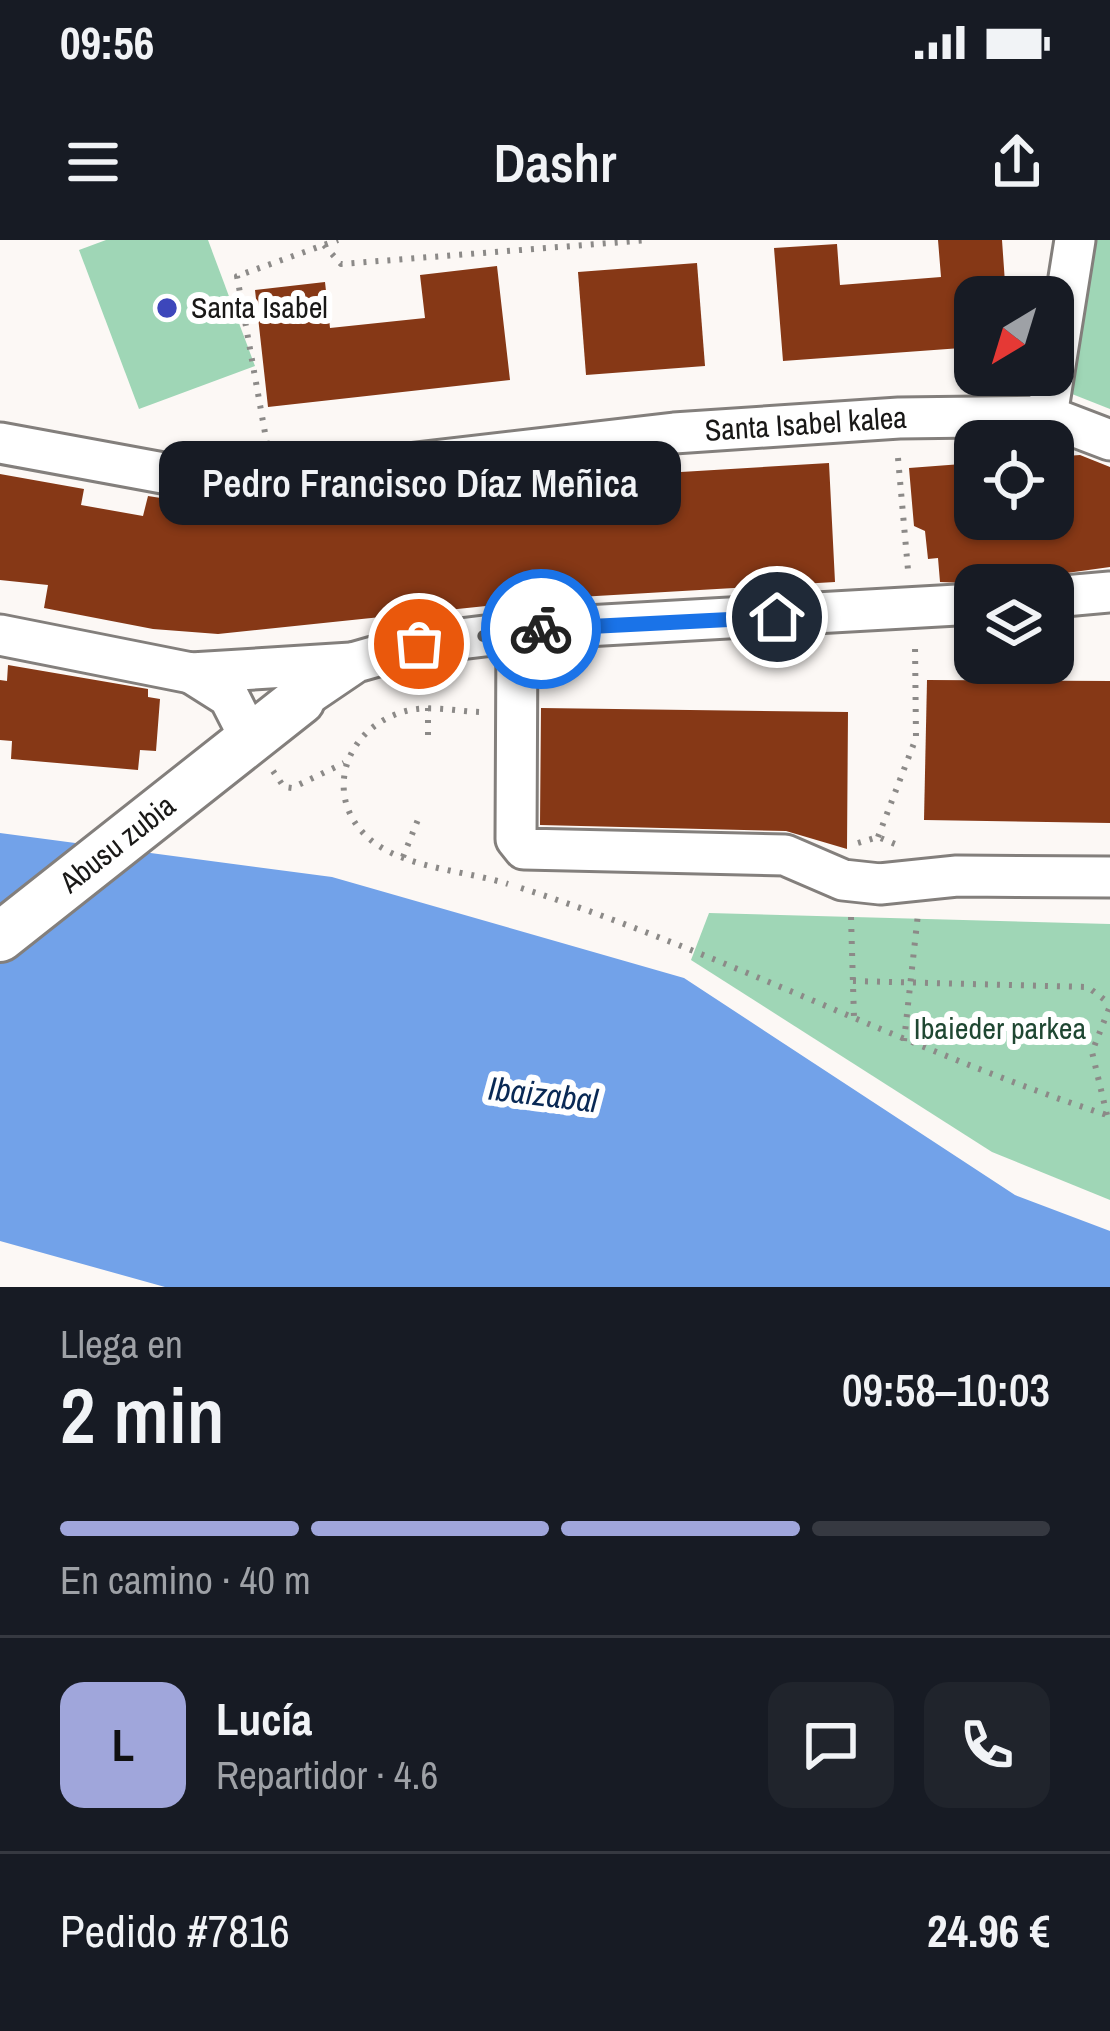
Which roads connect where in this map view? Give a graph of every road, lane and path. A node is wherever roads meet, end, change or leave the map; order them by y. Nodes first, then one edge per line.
1 (338, 240) edge
2 (649, 240) edge
3 (1075, 240) edge
4 (324, 245) junction
5 (1047, 416) junction
6 (1110, 440) edge
7 (0, 443) edge
8 (268, 453) dead end
9 (898, 458) dead end
10 (910, 586) dead end
11 (1110, 592) edge
12 (1074, 595) edge
13 (954, 605) edge
14 (915, 629) dead end
15 (518, 632) junction
16 (0, 635) edge
17 (356, 662) junction
18 (191, 673) junction
19 (300, 700) joint
20 (428, 709) junction
21 (519, 712) junction
22 (428, 738) dead end
23 (242, 745) junction
24 (344, 763) junction
25 (419, 817) dead end
26 (878, 837) dead end
27 (404, 857) junction
28 (1110, 878) edge
29 (851, 908) dead end
30 (918, 910) dead end
31 (0, 937) edge
32 (853, 981) junction
33 (910, 981) junction
34 (1110, 1005) edge
35 (854, 1019) junction
36 (904, 1041) junction
37 (1108, 1115) edge

1 - 4 path
2 - 4 path
3 - 5 street
4 - 8 path
5 - 6 street, Santa Isabel kalea
5 - 7 street, Santa Isabel kalea
9 - 10 path
11 - 12 street
13 - 15 street
14 - 26 path
15 - 17 street
15 - 21 street
16 - 18 street
17 - 18 street
17 - 19 street
18 - 23 street
19 - 23 street, Abusu zubia
20 - 21 path
20 - 22 path
20 - 24 path
21 - 28 street
23 - 24 path
23 - 31 street, Abusu zubia
24 - 27 path
25 - 27 path
27 - 35 path
29 - 32 path
30 - 33 path
32 - 33 path
32 - 35 path
33 - 34 path
33 - 36 path
34 - 37 path
35 - 36 path
36 - 37 path

